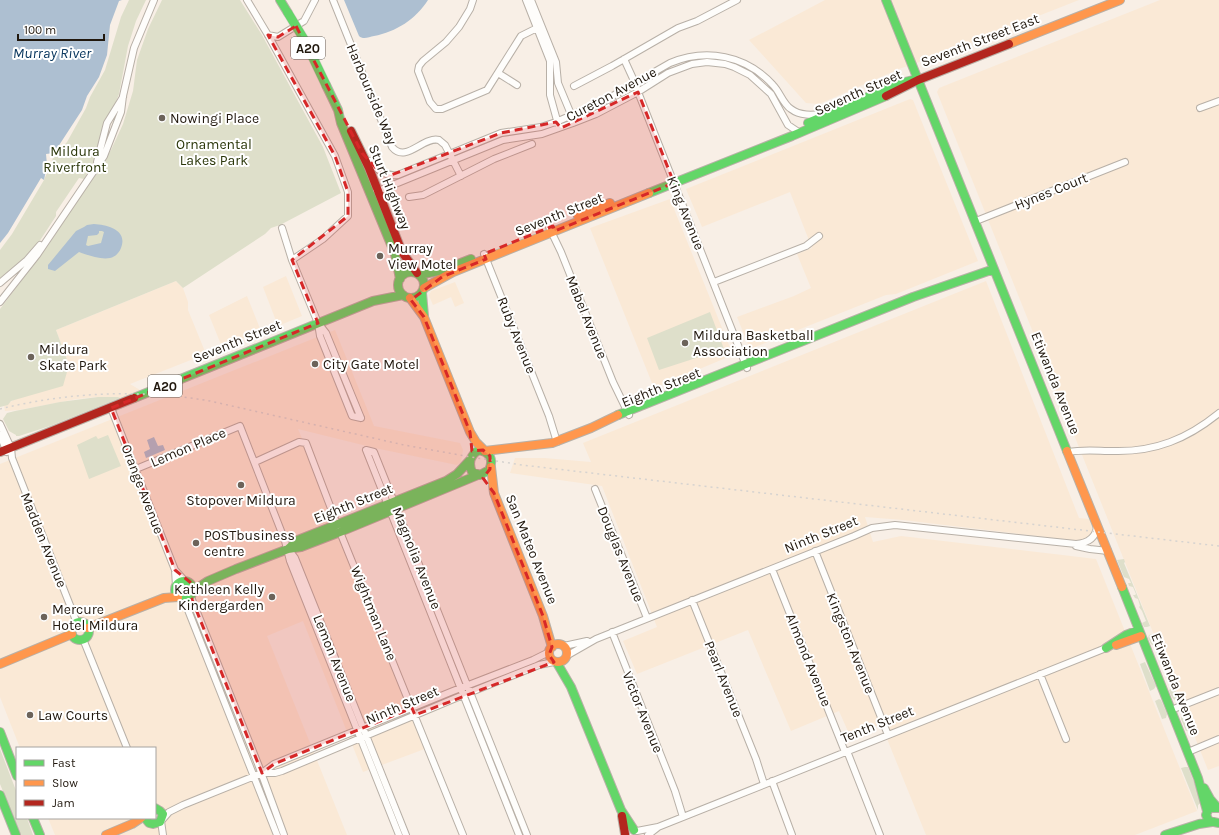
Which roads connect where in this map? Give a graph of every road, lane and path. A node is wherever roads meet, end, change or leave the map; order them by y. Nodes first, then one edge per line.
1 (154, 0) edge
2 (247, 0) edge
3 (280, 0) edge
4 (315, 0) edge
5 (333, 0) edge
6 (473, 0) edge
7 (526, 0) edge
8 (531, 0) edge
9 (737, 0) edge
10 (886, 0) edge
11 (1120, 0) edge
12 (539, 27) junction
13 (268, 35) junction
14 (624, 59) junction
15 (498, 73) junction
16 (918, 80) junction
17 (636, 83) junction
18 (518, 85) dead end
19 (574, 86) dead end
20 (638, 92) junction
21 (123, 96) junction
22 (1219, 101) edge
23 (1200, 108) dead end
24 (338, 110) junction
25 (828, 114) junction
26 (572, 115) junction
27 (556, 122) junction
28 (573, 123) junction
29 (561, 128) junction
30 (797, 131) junction
31 (532, 144) dead end
32 (362, 153) junction
33 (449, 155) junction
34 (453, 161) junction
35 (1126, 162) dead end
36 (95, 167) junction
37 (460, 176) junction
38 (673, 181) junction
39 (366, 183) junction
40 (378, 191) junction
41 (409, 197) dead end
42 (976, 221) junction
43 (282, 228) dead end
44 (552, 229) junction
45 (53, 230) junction
46 (818, 236) dead end
47 (485, 256) junction
48 (292, 260) junction
49 (993, 266) junction
50 (418, 274) junction
51 (399, 281) junction
52 (714, 282) junction
53 (0, 283) edge
54 (423, 290) junction
55 (407, 297) junction
56 (373, 301) junction
57 (0, 302) edge
58 (424, 317) junction
59 (318, 323) junction
60 (746, 366) junction
61 (345, 380) junction
62 (338, 382) junction
63 (111, 408) junction
64 (1219, 413) edge
65 (626, 414) junction
66 (0, 424) edge
67 (240, 426) joint
68 (470, 432) junction
69 (0, 435) edge
70 (559, 441) junction
71 (512, 449) junction
72 (5, 450) edge
73 (485, 451) junction
74 (1068, 452) junction
75 (470, 458) junction
76 (378, 461) junction
77 (255, 462) junction
78 (371, 464) junction
79 (491, 466) junction
80 (136, 469) junction
81 (479, 475) junction
82 (384, 477) junction
83 (378, 480) junction
84 (438, 488) junction
85 (595, 489) dead end
86 (494, 493) junction
87 (392, 506) junction
88 (1096, 523) junction
89 (339, 528) junction
90 (407, 533) junction
91 (400, 536) junction
92 (1069, 544) junction
93 (288, 549) junction
94 (413, 549) junction
95 (815, 551) junction
96 (1108, 551) junction
97 (406, 552) junction
98 (419, 565) junction
99 (413, 568) junction
100 (772, 569) junction
101 (175, 570) junction
102 (426, 581) junction
103 (419, 583) junction
104 (184, 590) junction
105 (432, 597) junction
106 (425, 600) junction
107 (692, 600) junction
108 (439, 613) junction
109 (432, 616) junction
110 (647, 618) junction
111 (77, 623) junction
112 (88, 628) junction
113 (445, 629) junction
114 (438, 631) junction
115 (612, 632) junction
116 (1140, 633) junction
117 (72, 634) junction
118 (84, 639) junction
119 (452, 646) junction
120 (445, 648) junction
121 (1106, 648) joint
122 (559, 653) junction
123 (211, 655) junction
124 (458, 662) junction
125 (0, 664) edge
126 (452, 665) junction
127 (1040, 674) junction
128 (468, 685) junction
129 (461, 688) junction
130 (1219, 691) edge
131 (470, 692) junction
132 (464, 695) junction
133 (412, 708) junction
134 (1171, 710) junction
135 (238, 715) junction
136 (415, 715) junction
137 (480, 716) junction
138 (232, 718) junction
139 (473, 719) junction
140 (360, 729) junction
141 (0, 732) edge
142 (486, 732) junction
143 (479, 735) junction
144 (888, 735) junction
145 (363, 737) junction
146 (1066, 739) dead end
147 (1219, 739) edge
148 (127, 747) edge
149 (492, 748) junction
150 (485, 751) junction
151 (845, 752) junction
152 (1188, 752) junction
153 (499, 765) junction
154 (492, 768) junction
155 (16, 773) edge
156 (262, 773) junction
157 (254, 776) junction
158 (1198, 778) junction
159 (505, 781) junction
160 (768, 782) junction
161 (498, 784) junction
162 (0, 795) edge
163 (512, 796) junction
164 (504, 799) junction
165 (183, 805) junction
166 (1218, 807) edge
167 (156, 808) edge
168 (1206, 812) junction
169 (518, 813) junction
170 (512, 816) junction
171 (685, 816) junction
172 (33, 819) edge
173 (140, 819) edge
174 (161, 821) junction
175 (149, 822) edge
176 (132, 824) junction
177 (1216, 825) edge
178 (658, 827) junction
179 (524, 828) junction
180 (1180, 829) junction
181 (518, 833) edge
182 (632, 833) edge
183 (16, 835) edge
184 (40, 835) edge
185 (106, 835) edge
186 (161, 835) edge
187 (277, 835) edge
188 (284, 835) edge
189 (399, 835) edge
190 (406, 835) edge
191 (464, 835) edge
192 (527, 835) edge
193 (648, 835) edge
194 (792, 835) edge
195 (880, 835) edge
196 (1165, 835) edge

1 - 21 street
2 - 13 street
3 - 24 main road, Sturt Highway / A20, bridge
4 - 13 street
5 - 33 street, Harbourside Way
6 - 15 street
7 - 12 street
8 - 12 street
9 - 14 street, Cureton Avenue
10 - 16 main road, Etiwanda Avenue
11 - 16 main road, Seventh Street East
12 - 15 street
12 - 26 street
12 - 27 street
13 - 48 street
14 - 17 street, King Avenue
14 - 19 street, Cureton Avenue
15 - 18 street
16 - 25 main road, Seventh Street
16 - 30 main road, Seventh Street
16 - 42 main road, Etiwanda Avenue
17 - 20 street, King Avenue
17 - 25 street, Cureton Avenue
17 - 26 street, Cureton Avenue
20 - 28 street, Cureton Avenue
20 - 30 street, Cureton Avenue
20 - 38 street, King Avenue
21 - 36 street
21 - 36 street
22 - 23 street
24 - 32 main road, Sturt Highway / A20
24 - 39 main road, Sturt Highway / A20
25 - 30 main road, Seventh Street
26 - 27 street, Cureton Avenue
26 - 28 street
27 - 29 street
27 - 33 street, Cureton Avenue
28 - 29 street, Cureton Avenue
29 - 34 street, Cureton Avenue
30 - 38 main road, Seventh Street
31 - 37 street
32 - 33 street, Cureton Avenue
32 - 40 main road, Sturt Highway / A20
33 - 34 street, Harbourside Way
34 - 37 street, Harbourside Way
34 - 40 street, Cureton Avenue
35 - 42 street, Hynes Court
36 - 45 street
37 - 41 street
38 - 44 main road, Seventh Street
38 - 52 street, King Avenue
39 - 40 street
39 - 51 main road, Sturt Highway / A20
40 - 50 main road, Sturt Highway / A20
42 - 49 main road, Etiwanda Avenue
43 - 48 street
44 - 47 main road, Seventh Street
44 - 65 street, Mabel Avenue
45 - 53 street
45 - 57 street
46 - 52 street
47 - 50 main road, Seventh Street
47 - 54 main road, Seventh Street
47 - 70 street, Ruby Avenue
48 - 59 street
49 - 60 main road, Eighth Street
49 - 74 main road, Etiwanda Avenue
50 - 51 main road, A20
50 - 54 main road, A20
51 - 55 main road, A20
51 - 56 main road, Seventh Street / A20
52 - 60 street, King Avenue
54 - 55 main road, A20
54 - 58 main road
55 - 56 main road, Seventh Street / A20
55 - 58 main road
56 - 59 main road, Seventh Street / A20
58 - 68 main road
59 - 61 street
59 - 62 street
59 - 63 main road, Seventh Street / A20
60 - 65 main road, Eighth Street
61 - 62 street
61 - 62 street
63 - 72 main road, Seventh Street / A20
63 - 80 street, Orange Avenue
64 - 74 street
65 - 70 main road, Eighth Street
66 - 72 street
67 - 77 street, Lemon Avenue
67 - 80 street, Lemon Place
68 - 73 main road
68 - 75 main road
69 - 72 street
70 - 71 main road, Eighth Street
71 - 73 main road, Eighth Street
71 - 79 main road, Eighth Street
72 - 111 street, Madden Avenue
73 - 75 main road
73 - 79 main road
74 - 88 main road, Etiwanda Avenue
75 - 81 main road
75 - 84 main road, Eighth Street
76 - 78 street
76 - 78 street, Magnolia Avenue
76 - 82 street, Magnolia Avenue
77 - 89 street, Wightman Lane
77 - 93 street, Lemon Avenue
78 - 83 street, Magnolia Avenue
79 - 81 main road
79 - 86 main road, San Mateo Avenue
80 - 101 street, Orange Avenue
81 - 84 main road, Eighth Street
81 - 86 main road, San Mateo Avenue
82 - 83 street
82 - 87 street, Magnolia Avenue
83 - 87 street, Magnolia Avenue
84 - 87 main road, Eighth Street
85 - 110 street, Douglas Avenue
86 - 122 main road, San Mateo Avenue
87 - 89 main road, Eighth Street
87 - 90 street, Magnolia Avenue
87 - 91 street, Magnolia Avenue
88 - 92 street, Ninth Street
88 - 96 main road, Etiwanda Avenue
89 - 93 main road, Eighth Street
89 - 133 street, Wightman Lane
90 - 91 street
90 - 94 street, Magnolia Avenue
91 - 97 street, Magnolia Avenue
92 - 95 street, Ninth Street
92 - 96 street, Ninth Street
93 - 104 main road, Eighth Street
93 - 140 street, Lemon Avenue
94 - 97 street
94 - 98 street, Magnolia Avenue
95 - 100 street, Ninth Street
95 - 144 street, Kingston Avenue
96 - 116 main road, Etiwanda Avenue
97 - 99 street, Magnolia Avenue
98 - 99 street
98 - 102 street, Magnolia Avenue
99 - 103 street, Magnolia Avenue
100 - 107 street, Ninth Street
100 - 151 street, Almond Avenue
101 - 104 street, Orange Avenue
101 - 104 street, Orange Avenue
102 - 103 street
102 - 105 street, Magnolia Avenue
103 - 106 street, Magnolia Avenue
104 - 112 main road, Eighth Street
104 - 123 street, Orange Avenue
105 - 106 street
105 - 108 street, Magnolia Avenue
106 - 109 street, Magnolia Avenue
107 - 110 street, Ninth Street
107 - 160 street, Pearl Avenue
108 - 109 street
108 - 113 street, Magnolia Avenue
109 - 114 street, Magnolia Avenue
110 - 115 street, Ninth Street
111 - 112 main road
111 - 117 main road
112 - 118 main road
113 - 114 street
113 - 119 street, Magnolia Avenue
114 - 120 street, Magnolia Avenue
115 - 122 street, Ninth Street
115 - 171 street, Victor Avenue
116 - 121 main road, Tenth Street
116 - 134 main road, Etiwanda Avenue
117 - 118 main road
117 - 125 main road
118 - 148 street
119 - 120 street
119 - 124 street, Magnolia Avenue
120 - 126 street, Magnolia Avenue
121 - 127 street, Tenth Street
122 - 128 street, Ninth Street
122 - 131 street, Ninth Street
122 - 182 main road, San Mateo Avenue
123 - 135 street, Orange Avenue
123 - 138 street, Orange Avenue
124 - 126 street
124 - 128 street, Magnolia Avenue
126 - 129 street, Magnolia Avenue
127 - 144 street, Tenth Street
127 - 146 street
128 - 129 street, Ninth Street
128 - 131 street, Magnolia Avenue
129 - 132 street, Magnolia Avenue
129 - 133 street, Ninth Street
130 - 134 street
131 - 132 street, Ninth Street
131 - 137 street, Magnolia Avenue
132 - 136 street, Ninth Street
132 - 139 street, Magnolia Avenue
133 - 136 street, Wightman Lane
133 - 140 street, Ninth Street
134 - 152 main road, Etiwanda Avenue
135 - 138 street
135 - 156 street, Orange Avenue
136 - 145 street, Ninth Street
136 - 191 street, Wightman Lane
137 - 139 street
137 - 142 street, Magnolia Avenue
138 - 157 street, Orange Avenue
139 - 143 street, Magnolia Avenue
140 - 145 street, Lemon Avenue
140 - 156 street, Ninth Street
141 - 155 main road
142 - 143 street
142 - 149 street, Magnolia Avenue
143 - 150 street, Magnolia Avenue
144 - 151 street, Tenth Street
145 - 156 street, Ninth Street
145 - 189 street, Lemon Avenue
145 - 190 street, Lemon Avenue
147 - 152 street
149 - 150 street
149 - 153 street, Magnolia Avenue
150 - 154 street, Magnolia Avenue
151 - 160 street, Tenth Street
151 - 195 street, Almond Avenue
152 - 158 main road, Etiwanda Avenue
153 - 154 street
153 - 159 street, Magnolia Avenue
154 - 161 street, Magnolia Avenue
156 - 157 street, Ninth Street
156 - 188 street, Orange Avenue
157 - 165 street, Ninth Street
157 - 187 street, Orange Avenue
158 - 166 main road, Etiwanda Avenue
158 - 168 main road, Etiwanda Avenue
159 - 161 street
159 - 163 street, Magnolia Avenue
160 - 171 street, Tenth Street
160 - 194 street, Pearl Avenue
161 - 164 street, Magnolia Avenue
162 - 183 main road
163 - 164 street
163 - 169 street, Magnolia Avenue
164 - 170 street, Magnolia Avenue
165 - 167 street, Ninth Street
165 - 174 street, Ninth Street
166 - 168 main road
167 - 174 main road
168 - 177 main road, Etiwanda Avenue
168 - 180 main road
169 - 170 street
169 - 179 street, Magnolia Avenue
170 - 181 street, Magnolia Avenue
171 - 178 street, Tenth Street
172 - 184 main road
173 - 176 main road
174 - 175 main road
174 - 186 street
175 - 176 main road
175 - 186 street
176 - 185 main road
177 - 180 main road
178 - 182 street, Tenth Street
178 - 193 street, Tenth Street
179 - 181 street
179 - 192 street, Magnolia Avenue
180 - 196 main road

